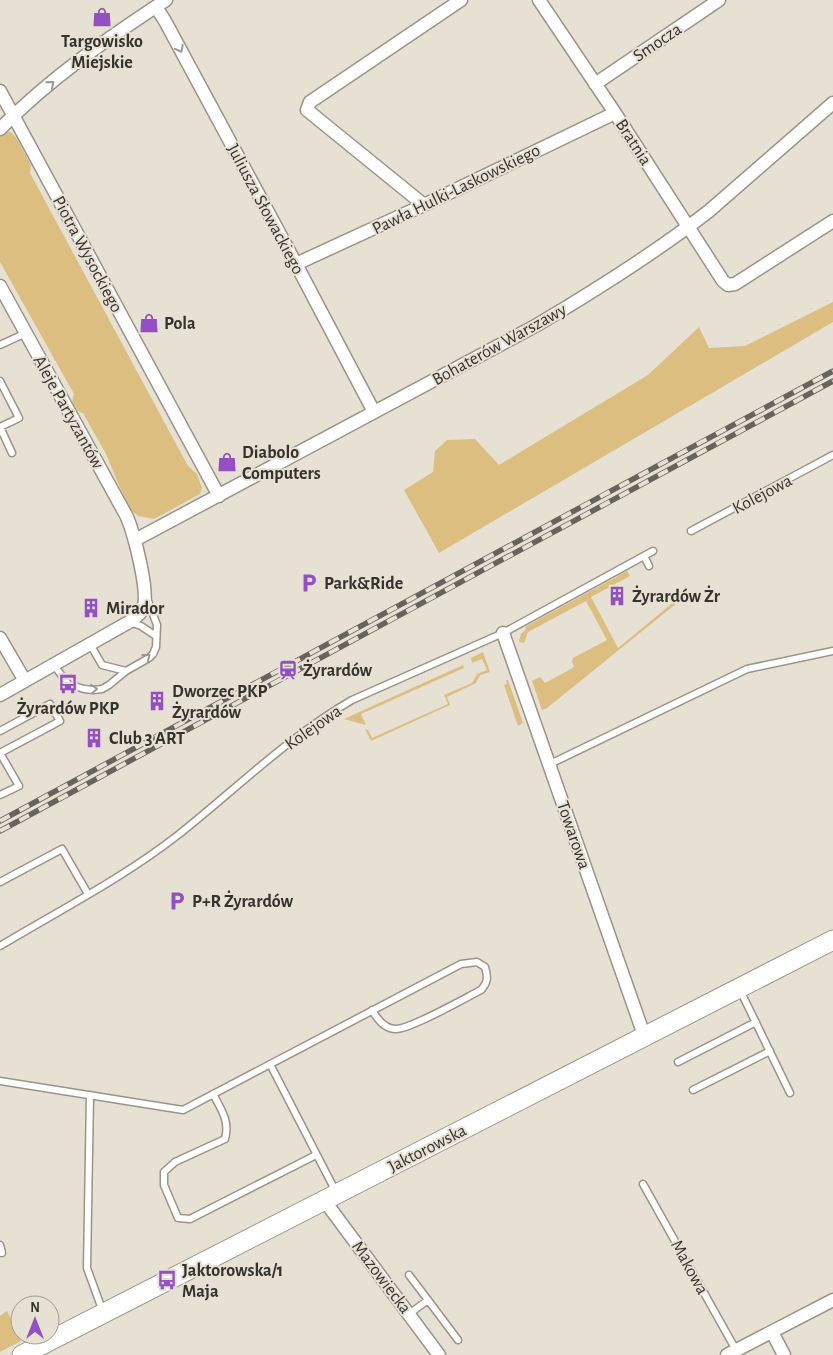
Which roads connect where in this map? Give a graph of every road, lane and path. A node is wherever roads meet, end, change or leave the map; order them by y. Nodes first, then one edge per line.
1 (461, 0) edge
2 (539, 0) edge
3 (718, 0) edge
4 (161, 4) edge
5 (594, 84) junction
6 (0, 91) edge
7 (833, 103) edge
8 (615, 113) junction
9 (13, 115) junction
10 (0, 129) edge
11 (424, 205) junction
12 (833, 221) edge
13 (689, 227) junction
14 (296, 264) junction
15 (0, 286) edge
16 (26, 333) junction
17 (0, 345) edge
18 (0, 381) edge
19 (374, 412) junction
20 (12, 453) dead end
21 (833, 455) edge
22 (219, 496) junction
23 (690, 531) dead end
24 (134, 540) junction
25 (653, 551) dead end
26 (644, 556) junction
27 (649, 566) dead end
28 (145, 593) junction
29 (129, 622) junction
30 (504, 633) junction
31 (156, 636) junction
32 (0, 638) edge
33 (90, 644) junction
34 (833, 651) edge
35 (53, 664) junction
36 (126, 671) junction
37 (24, 681) junction
38 (0, 695) edge
39 (0, 731) edge
40 (1, 756) edge
41 (550, 764) junction
42 (0, 795) edge
43 (0, 882) edge
44 (88, 894) junction
45 (833, 940) edge
46 (0, 946) edge
47 (740, 988) junction
48 (372, 1010) junction
49 (756, 1022) junction
50 (645, 1038) junction
51 (770, 1051) junction
52 (678, 1062) dead end
53 (270, 1064) junction
54 (0, 1081) edge
55 (693, 1090) dead end
56 (790, 1093) dead end
57 (213, 1094) junction
58 (90, 1095) junction
59 (316, 1154) junction
60 (643, 1184) dead end
61 (330, 1197) junction
62 (0, 1245) edge
63 (2, 1253) dead end
64 (409, 1276) dead end
65 (428, 1300) junction
66 (833, 1300) edge
67 (103, 1313) junction
68 (409, 1314) junction
69 (772, 1332) junction
70 (458, 1340) dead end
71 (731, 1353) edge
72 (22, 1355) edge
73 (439, 1355) edge
74 (784, 1355) edge

1 - 11 street
2 - 5 street, Bratnia
3 - 5 street, Smocza
9 -> 4 street
4 -> 14 street, Juliusza Słowackiego
5 - 8 street, Bratnia
6 - 9 street, Piotra Wysockiego
7 - 13 street, Bohaterów Warszawy
8 - 11 street, Pawła Hulki-Laskowskiego
8 - 13 street, Bratnia
9 - 10 street
9 - 22 street, Piotra Wysockiego
11 - 14 street, Pawła Hulki-Laskowskiego
12 - 13 street, Bratnia
13 - 19 street, Bohaterów Warszawy
14 - 19 street, Juliusza Słowackiego
15 - 16 street, Aleje Partyzantów
16 - 17 lane
16 - 24 street, Aleje Partyzantów
18 - 20 lane
19 - 22 street, Bohaterów Warszawy
21 - 23 lane, Kolejowa
22 - 24 street, Bohaterów Warszawy
24 - 28 street, Aleje Partyzantów
25 - 26 lane, Kolejowa
26 - 27 lane
26 - 30 lane, Kolejowa
28 - 29 street
28 - 31 lane
29 - 31 lane
29 - 33 street
30 - 41 street, Towarowa
30 - 44 lane, Kolejowa
36 -> 31 lane
32 - 37 street
33 - 35 street
33 - 36 lane
34 - 41 lane
35 -> 36 lane
35 - 37 street
37 - 38 street
39 - 40 lane
40 - 42 lane
41 - 50 street, Towarowa
43 - 44 lane
44 - 46 lane, Kolejowa
45 - 47 main road, Jaktorowska
47 - 49 lane
47 - 50 main road, Jaktorowska
48 - 48 lane
48 - 53 lane
49 - 51 lane
49 - 52 lane
50 - 61 main road, Jaktorowska
51 - 55 lane
51 - 56 lane
53 - 57 lane
53 - 59 lane
54 - 58 lane
57 - 58 lane
57 - 59 lane
58 - 67 lane
59 - 61 lane
60 - 71 lane, Makowa
61 - 67 main road, Jaktorowska
61 - 68 street, Mazowiecka
62 - 63 lane
64 - 65 lane
65 - 68 lane
65 - 70 lane
66 - 69 street
67 - 72 main road, Jaktorowska
68 - 73 street, Mazowiecka
69 - 71 street
69 - 74 street

